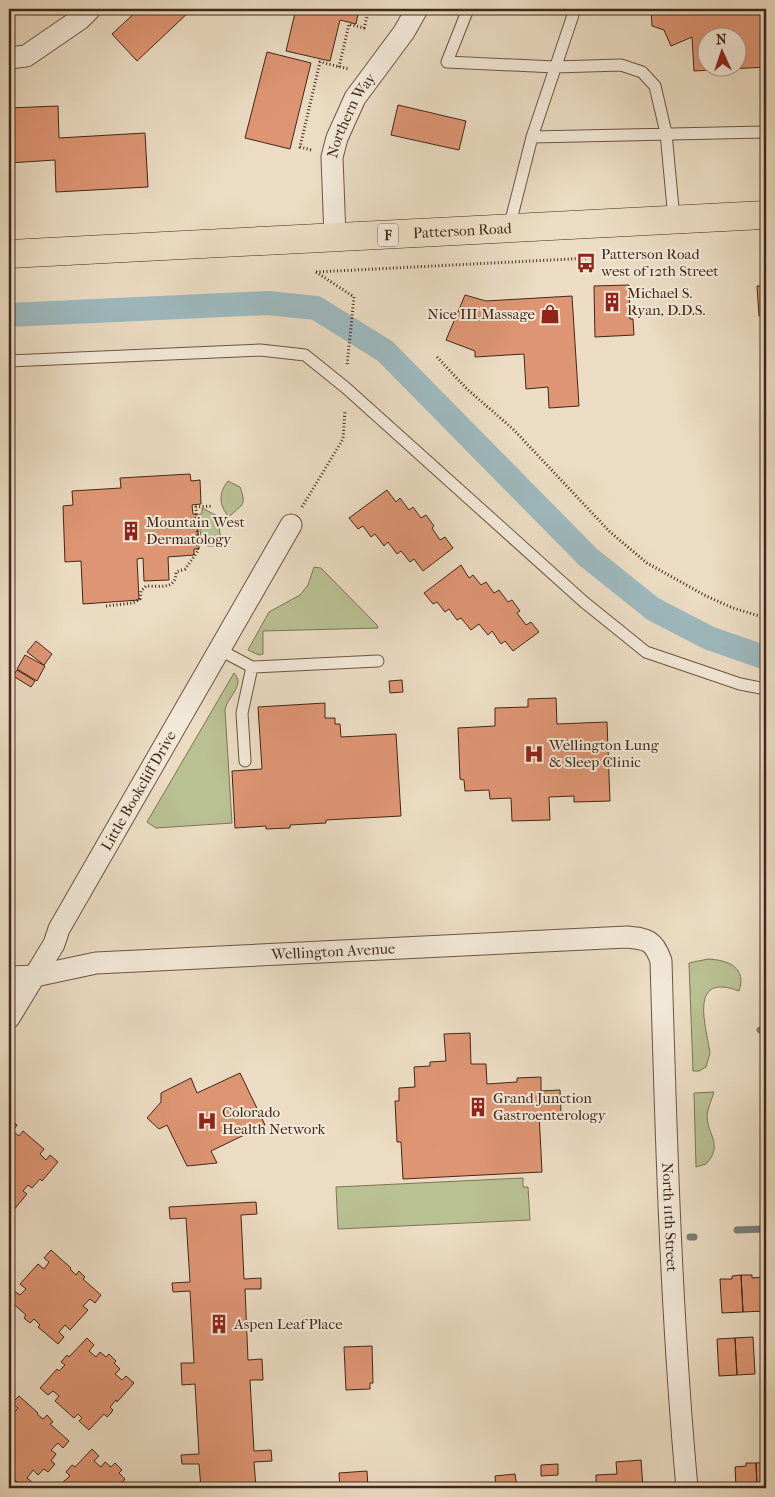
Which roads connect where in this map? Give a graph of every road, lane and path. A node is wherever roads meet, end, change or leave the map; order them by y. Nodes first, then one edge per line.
1 (90, 9) edge
2 (369, 9) edge
3 (417, 9) edge
4 (468, 9) edge
5 (575, 9) edge
6 (9, 58) edge
7 (339, 66) junction
8 (555, 67) junction
9 (350, 69) dead end
10 (766, 132) edge
11 (666, 133) junction
12 (532, 137) junction
13 (312, 150) dead end
14 (766, 215) edge
15 (674, 220) junction
16 (509, 228) junction
17 (335, 237) junction
18 (9, 254) edge
19 (590, 258) dead end
20 (437, 357) dead end
21 (9, 362) edge
22 (346, 388) junction
23 (213, 506) dead end
24 (291, 525) joint
25 (106, 606) dead end
26 (766, 618) edge
27 (220, 650) junction
28 (378, 661) dead end
29 (252, 667) junction
30 (766, 689) edge
31 (245, 762) dead end
32 (657, 948) joint
33 (35, 976) junction
34 (9, 977) edge
35 (9, 1018) edge
36 (687, 1488) edge

1 - 6 street
2 - 7 path
3 - 17 street, Northern Way
4 - 8 lane
5 - 8 lane
7 - 9 path
7 - 13 path
8 - 11 lane
8 - 12 lane
10 - 11 lane
11 - 12 lane
11 - 15 lane
12 - 16 lane
14 - 15 main road, Patterson Road / F
15 - 16 main road, Patterson Road / F
16 - 17 main road, Patterson Road / F
17 - 18 main road, Patterson Road / F
19 - 22 path
20 - 26 path
21 - 22 lane
22 - 24 path
22 - 30 lane
23 - 25 path
24 - 27 street, Little Bookcliff Drive
27 - 29 lane
27 - 33 street, Little Bookcliff Drive
28 - 29 lane
29 - 31 lane
32 - 33 street, Wellington Avenue
32 - 36 street, North 11th Street
33 - 34 street, Wellington Avenue
33 - 35 street, Little Bookcliff Drive

